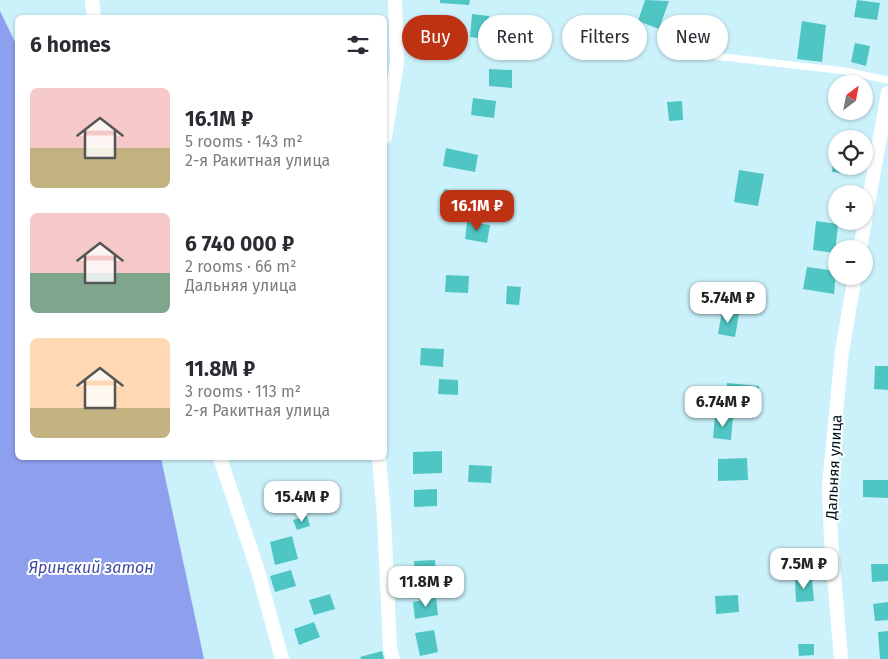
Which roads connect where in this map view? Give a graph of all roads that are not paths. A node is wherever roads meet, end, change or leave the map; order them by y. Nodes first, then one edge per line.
1 (92, 0) edge
2 (395, 0) edge
3 (94, 15) edge
4 (728, 57) edge
5 (888, 80) edge
6 (888, 93) edge
7 (387, 125) edge
8 (862, 240) edge
9 (853, 285) edge
10 (221, 460) edge
11 (379, 460) edge
12 (282, 659) edge
13 (393, 659) edge
14 (841, 659) edge

1 - 3 street
2 - 7 street
4 - 5 lane
6 - 8 street
9 - 14 street, Дальняя улица
10 - 12 street
11 - 13 street

